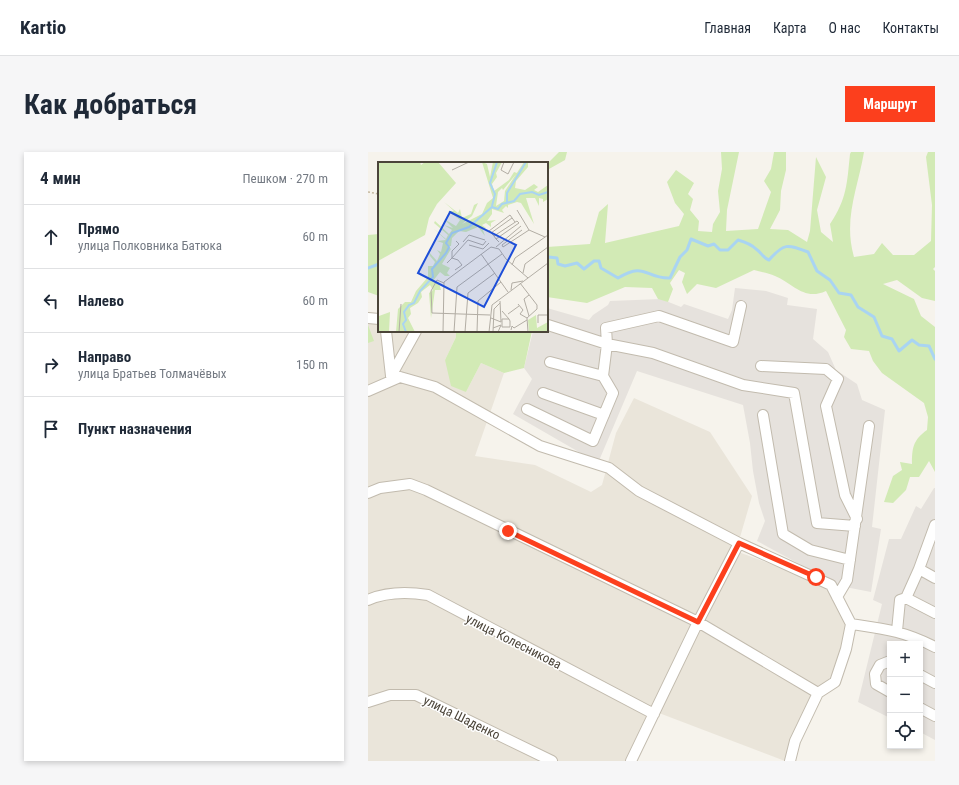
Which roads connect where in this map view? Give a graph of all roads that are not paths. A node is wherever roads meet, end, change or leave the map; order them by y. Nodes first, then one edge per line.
1 (741, 306) dead end
2 (368, 318) edge
3 (378, 319) edge
4 (548, 325) edge
5 (386, 332) edge
6 (416, 332) edge
7 (607, 344) junction
8 (550, 362) dead end
9 (761, 366) dead end
10 (395, 376) junction
11 (603, 376) junction
12 (368, 391) edge
13 (543, 393) dead end
14 (527, 409) dead end
15 (763, 415) dead end
16 (604, 416) junction
17 (868, 426) dead end
18 (368, 492) edge
19 (856, 522) junction
20 (935, 525) edge
21 (933, 539) edge
22 (739, 543) junction
23 (850, 560) junction
24 (919, 569) junction
25 (935, 578) edge
26 (837, 597) junction
27 (906, 598) junction
28 (368, 600) edge
29 (935, 613) edge
30 (698, 622) junction
31 (851, 624) junction
32 (897, 631) junction
33 (935, 647) edge
34 (887, 662) edge
35 (923, 677) edge
36 (935, 683) edge
37 (887, 690) edge
38 (818, 692) junction
39 (368, 702) edge
40 (923, 710) edge
41 (654, 714) junction
42 (935, 716) edge
43 (552, 761) edge
44 (631, 761) edge
45 (790, 761) edge

1 - 7 street
2 - 3 street
4 - 7 street
5 - 10 street
6 - 10 street
7 - 11 street
7 - 19 street
8 - 11 street
9 - 19 street
10 - 12 street
10 - 22 street
11 - 16 street
13 - 16 street
14 - 16 street
15 - 23 street
17 - 19 street
18 - 30 street
19 - 23 street
20 - 21 street
21 - 24 street
22 - 26 street
22 - 30 street
23 - 26 street
24 - 25 street
24 - 27 street
26 - 31 street
27 - 29 street
27 - 32 street
28 - 41 street, улица Колесникова
30 - 38 street
30 - 41 street
31 - 32 street
31 - 38 street
32 - 33 street
34 - 37 street
35 - 36 street
38 - 45 street
39 - 43 street, улица Шаденко
40 - 42 street
41 - 44 street

